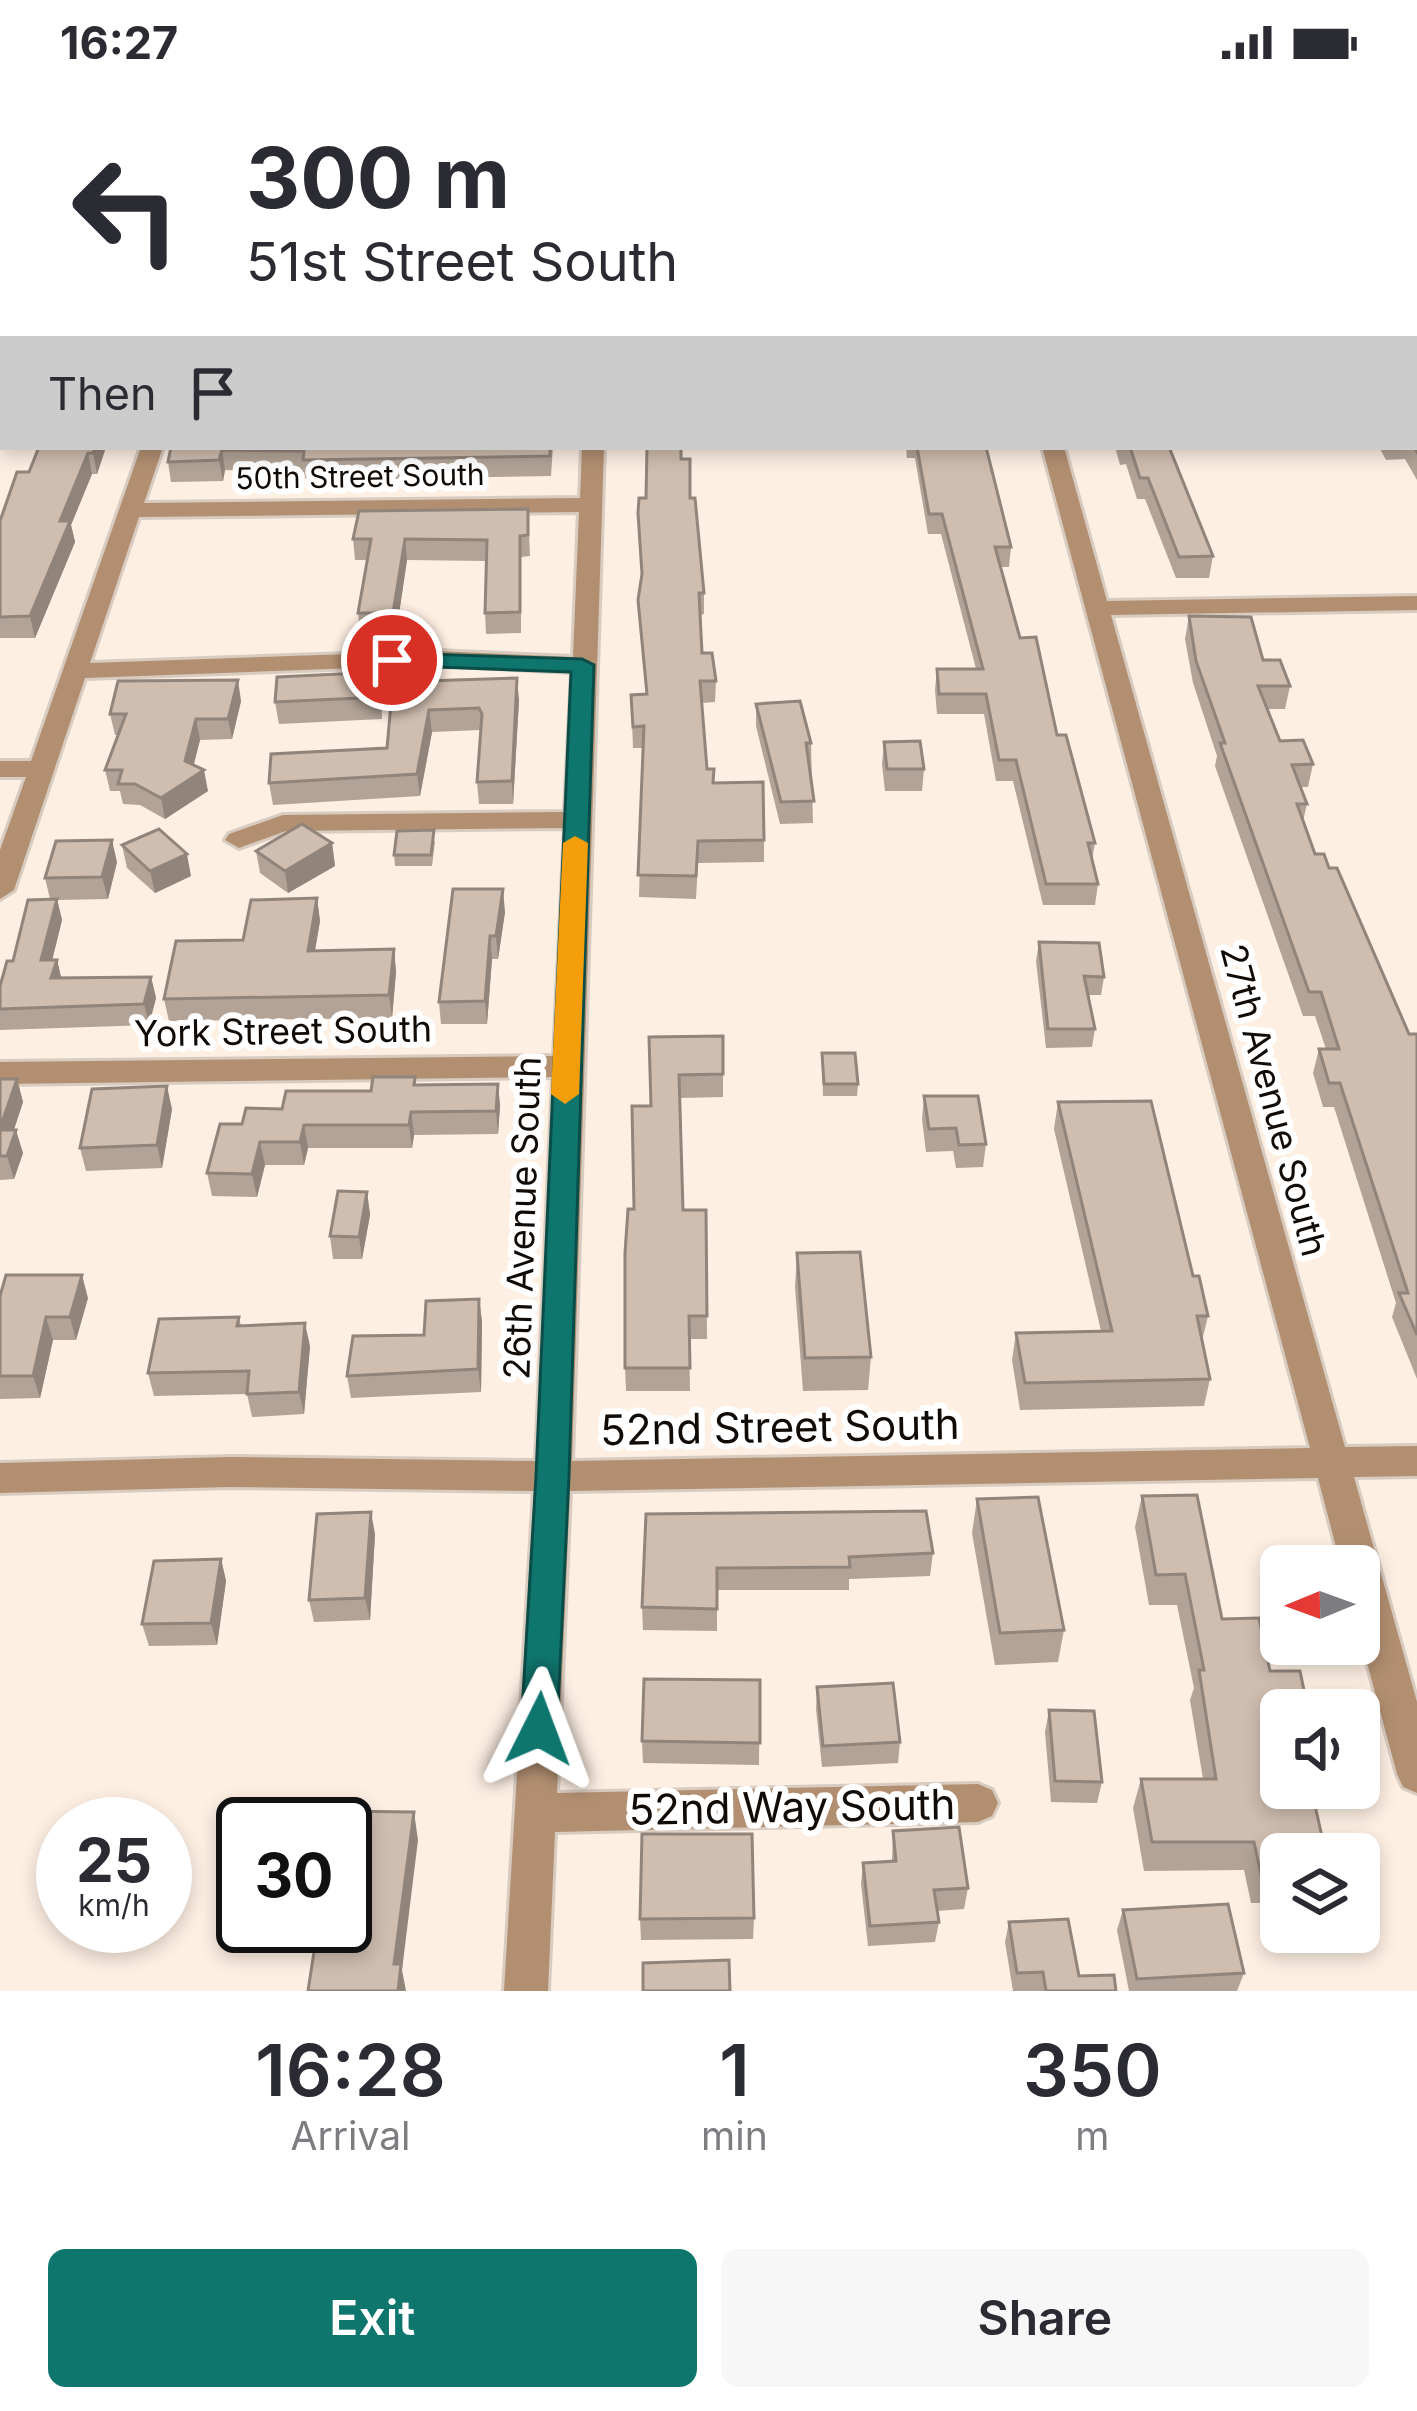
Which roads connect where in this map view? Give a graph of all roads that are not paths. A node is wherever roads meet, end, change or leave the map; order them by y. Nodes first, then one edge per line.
1 (151, 450) edge
2 (593, 450) edge
3 (1054, 450) edge
4 (591, 505) junction
5 (130, 510) junction
6 (1417, 603) edge
7 (1099, 608) junction
8 (582, 665) junction
9 (75, 671) junction
10 (0, 769) edge
11 (41, 769) junction
12 (576, 820) junction
13 (239, 840) dead end
14 (0, 890) edge
15 (566, 1066) junction
16 (0, 1073) edge
17 (1417, 1461) edge
18 (1333, 1463) junction
19 (553, 1476) junction
20 (0, 1478) edge
21 (1417, 1774) edge
22 (978, 1803) dead end
23 (534, 1813) junction
24 (526, 1991) edge

1 - 5 street
2 - 4 street, 26th Avenue South
3 - 7 street, 27th Avenue South
4 - 5 street, 50th Street South
4 - 8 street, 26th Avenue South
5 - 9 street
6 - 7 street
7 - 18 street, 27th Avenue South
8 - 9 street
8 - 12 street, 26th Avenue South
9 - 11 street
10 - 11 street
11 - 14 street
12 - 13 street
12 - 15 street, 26th Avenue South
15 - 16 street, York Street South
15 - 19 street, 26th Avenue South
17 - 18 street, 52nd Street South
18 - 19 street, 52nd Street South
18 - 21 street, 27th Avenue South
19 - 20 street, 52nd Street South
19 - 23 street, 26th Avenue South
22 - 23 street, 52nd Way South
23 - 24 street, 26th Avenue South

